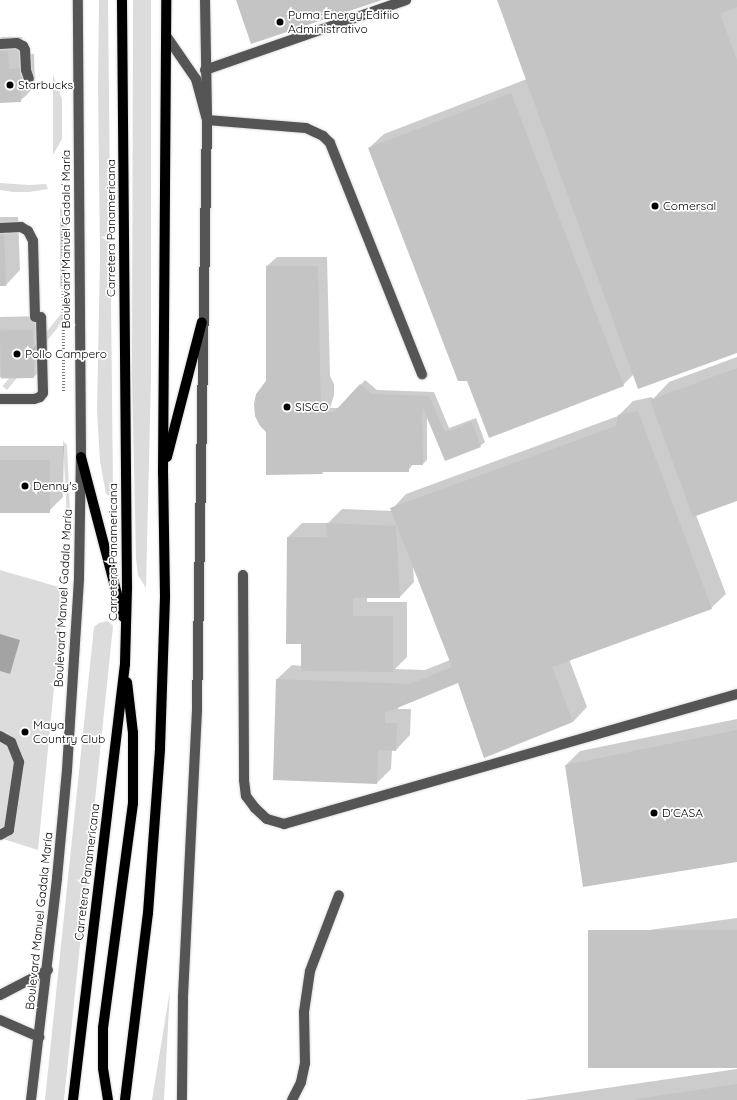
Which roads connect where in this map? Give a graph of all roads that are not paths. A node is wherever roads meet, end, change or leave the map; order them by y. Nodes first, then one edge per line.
1 (78, 0) edge
2 (122, 0) edge
3 (166, 0) edge
4 (205, 0) edge
5 (406, 0) edge
6 (167, 37) junction
7 (0, 44) edge
8 (205, 70) junction
9 (29, 79) dead end
10 (207, 120) junction
11 (0, 228) edge
12 (202, 322) junction
13 (422, 374) dead end
14 (0, 399) edge
15 (81, 456) junction
16 (163, 473) junction
17 (243, 575) dead end
18 (126, 627) junction
19 (125, 664) junction
20 (737, 694) edge
21 (0, 736) edge
22 (0, 835) edge
23 (339, 895) dead end
24 (48, 970) junction
25 (0, 995) edge
26 (0, 1020) edge
27 (39, 1037) junction
28 (31, 1100) edge
29 (73, 1100) edge
30 (108, 1100) edge
31 (125, 1100) edge
32 (182, 1100) edge
33 (292, 1100) edge

1 - 15 street, Boulevard Manuel Gadala María
2 - 18 main road, Carretera Panamericana
3 - 6 main road
4 - 8 street
5 - 8 street
6 - 10 street
6 - 16 main road
7 - 9 street
8 - 10 street
10 - 12 street
10 - 13 street
11 - 14 street
12 - 16 main road
12 - 32 street
15 - 18 main road
15 - 24 street, Boulevard Manuel Gadala María
16 - 31 main road
17 - 20 street
18 - 19 main road, Carretera Panamericana
19 - 29 main road, Carretera Panamericana
19 - 30 main road
21 - 22 street
23 - 33 street
24 - 25 street
24 - 27 street, Boulevard Manuel Gadala María
26 - 27 street
27 - 28 street, Boulevard Manuel Gadala María

